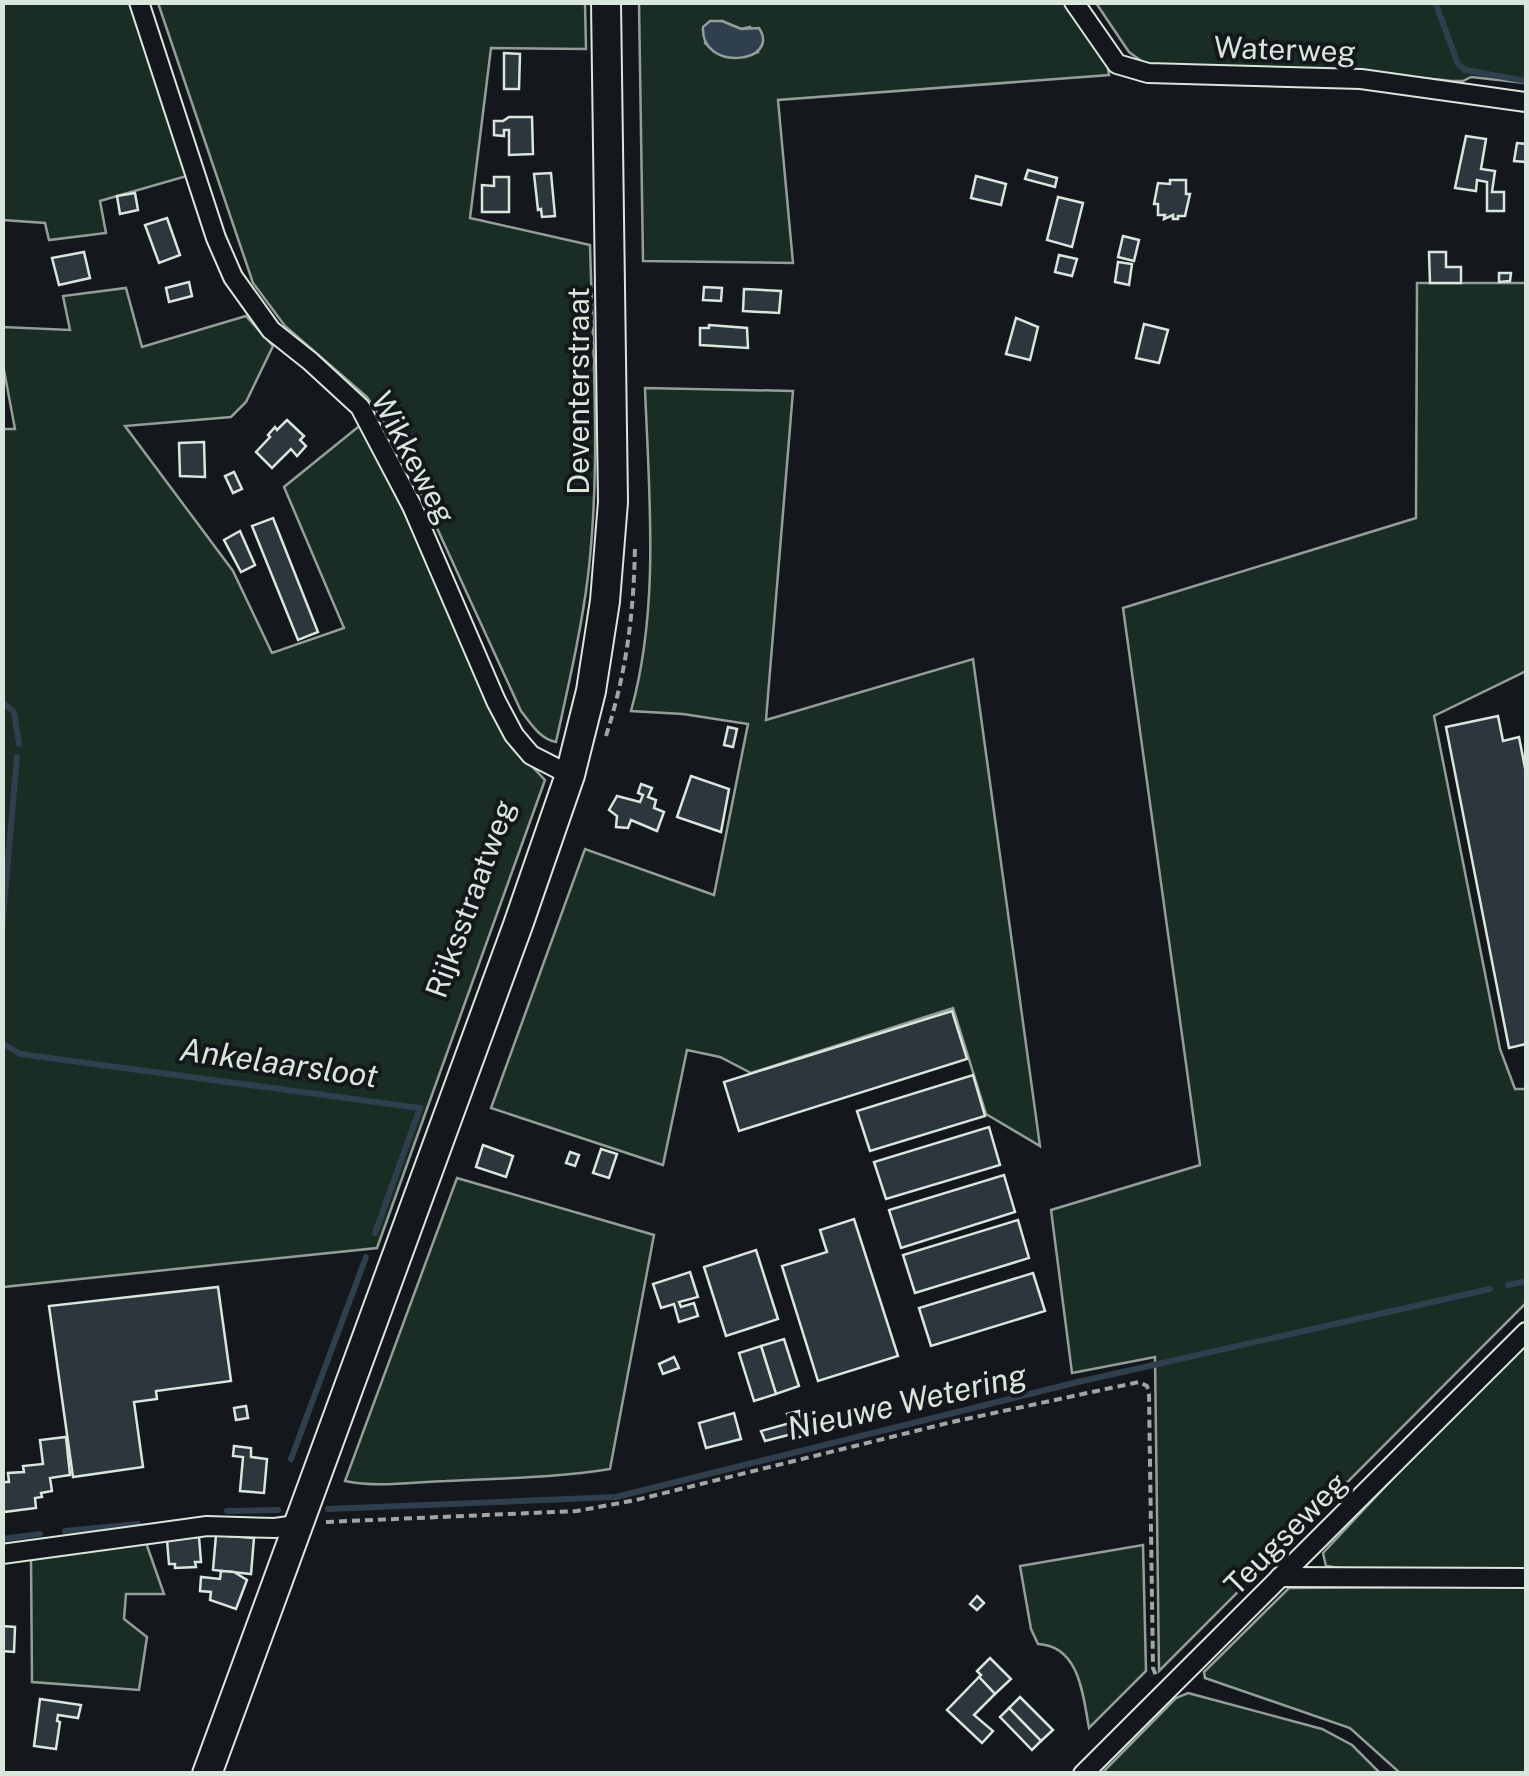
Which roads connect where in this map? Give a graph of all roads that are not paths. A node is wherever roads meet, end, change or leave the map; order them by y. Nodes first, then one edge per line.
1 (139, 2) edge
2 (606, 2) edge
3 (1074, 2) edge
4 (1526, 102) edge
5 (570, 775) junction
6 (1526, 1332) edge
7 (296, 1525) junction
8 (2, 1554) edge
9 (1280, 1577) junction
10 (1526, 1578) edge
11 (207, 1774) edge
12 (1083, 1774) edge

1 - 5 street, Wikkeweg
2 - 5 main road, Deventerstraat
3 - 4 street, Waterweg
5 - 7 main road, Rijksstraatweg
6 - 9 street, Teugseweg
7 - 8 street
7 - 11 main road, Rijksstraatweg
9 - 10 street
9 - 12 street, Teugseweg

